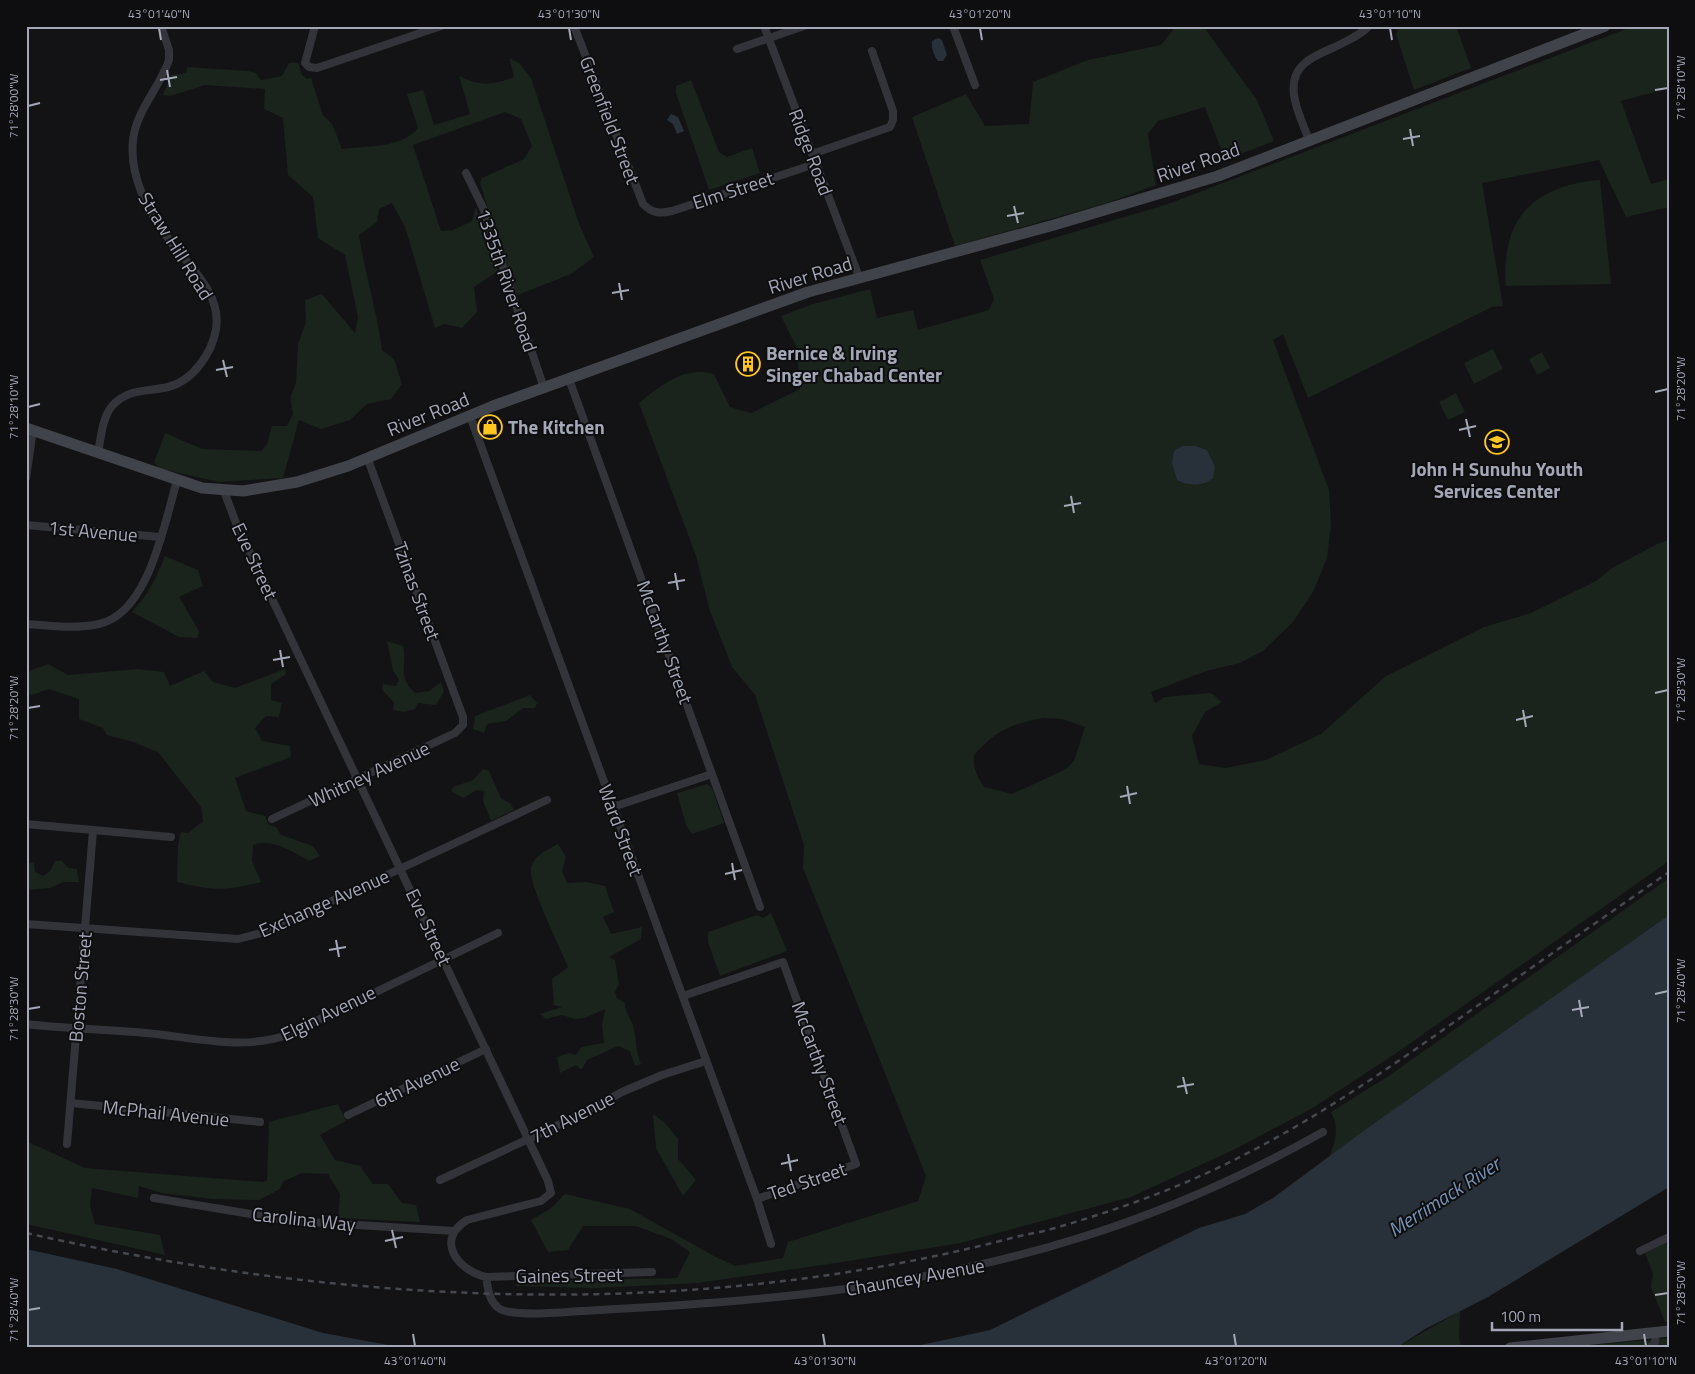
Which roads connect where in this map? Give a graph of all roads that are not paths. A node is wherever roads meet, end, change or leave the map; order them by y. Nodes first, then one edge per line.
1 (161, 26) edge
2 (315, 26) edge
3 (441, 26) edge
4 (574, 26) edge
5 (764, 26) edge
6 (804, 26) edge
7 (953, 26) edge
8 (1369, 26) edge
9 (1605, 26) edge
10 (769, 39) junction
11 (737, 49) dead end
12 (872, 50) dead end
13 (976, 86) dead end
14 (1309, 140) junction
15 (812, 154) junction
16 (815, 164) junction
17 (466, 173) dead end
18 (650, 211) joint
19 (859, 278) junction
20 (569, 379) junction
21 (544, 388) junction
22 (470, 416) junction
23 (30, 429) edge
24 (98, 453) junction
25 (367, 458) junction
26 (26, 478) edge
27 (177, 481) junction
28 (224, 491) junction
29 (26, 525) edge
30 (160, 538) junction
31 (26, 624) edge
32 (463, 725) joint
33 (712, 774) junction
34 (358, 779) junction
35 (547, 800) dead end
36 (613, 807) junction
37 (272, 819) dead end
38 (26, 824) edge
39 (93, 830) junction
40 (171, 837) dead end
41 (401, 868) junction
42 (760, 907) dead end
43 (26, 924) edge
44 (85, 929) junction
45 (498, 933) dead end
46 (444, 958) junction
47 (682, 996) junction
48 (26, 1024) edge
49 (77, 1029) junction
50 (486, 1049) junction
51 (706, 1061) junction
52 (71, 1103) junction
53 (348, 1115) dead end
54 (260, 1122) dead end
55 (1323, 1132) dead end
56 (529, 1139) junction
57 (67, 1144) dead end
58 (856, 1164) joint
59 (440, 1180) dead end
60 (154, 1198) dead end
61 (757, 1199) junction
62 (454, 1231) junction
63 (1669, 1237) edge
64 (771, 1244) dead end
65 (1640, 1250) dead end
66 (652, 1272) dead end
67 (486, 1277) junction
68 (1669, 1331) edge
69 (1656, 1332) junction
70 (1510, 1348) edge
71 (1649, 1348) edge

1 - 24 street, Straw Hill Road
2 - 3 street
4 - 18 street, Greenfield Street
5 - 10 street, Ridge Road
6 - 10 street
7 - 13 street
8 - 14 street
9 - 14 street, River Road
10 - 11 street
10 - 15 street, Ridge Road
12 - 15 street
14 - 19 street, River Road
15 - 16 street, Ridge Road
16 - 18 street, Elm Street
16 - 19 street, Ridge Road
17 - 21 street, 1335th River Road
19 - 20 street, River Road
20 - 21 street, River Road
20 - 33 street, McCarthy Street
21 - 22 street, River Road
22 - 25 street, River Road
22 - 36 street, Ward Street
23 - 24 street, River Road
23 - 26 street
24 - 27 street, River Road
25 - 28 street, River Road
25 - 32 street, Tzinas Street
27 - 28 street, River Road
27 - 30 street
28 - 34 street, Eve Street
29 - 30 street, 1st Avenue
30 - 31 street
32 - 34 street, Whitney Avenue
33 - 36 street
33 - 42 street, McCarthy Street
34 - 37 street, Whitney Avenue
34 - 41 street, Eve Street
35 - 41 street, Exchange Avenue
36 - 47 street, Ward Street
38 - 39 street
39 - 40 street
39 - 44 street, Boston Street
41 - 44 street, Exchange Avenue
41 - 46 street, Eve Street
43 - 44 street, Exchange Avenue
44 - 49 street, Boston Street
45 - 46 street, Elgin Avenue
46 - 49 street, Elgin Avenue
46 - 50 street, Eve Street
47 - 51 street, Ward Street
47 - 58 street, McCarthy Street
48 - 49 street, Elgin Avenue
49 - 52 street, Boston Street
50 - 53 street, 6th Avenue
50 - 56 street, Eve Street
51 - 56 street, 7th Avenue
51 - 61 street, Ward Street
52 - 54 street, McPhail Avenue
52 - 57 street, Boston Street
55 - 67 street, Chauncey Avenue
56 - 59 street, 7th Avenue
56 - 62 street, Eve Street
58 - 61 street, Ted Street
60 - 62 street, Carolina Way
61 - 64 street, Ward Street
62 - 67 street
63 - 65 street
66 - 67 street, Gaines Street
68 - 69 street
69 - 70 street
69 - 71 street

